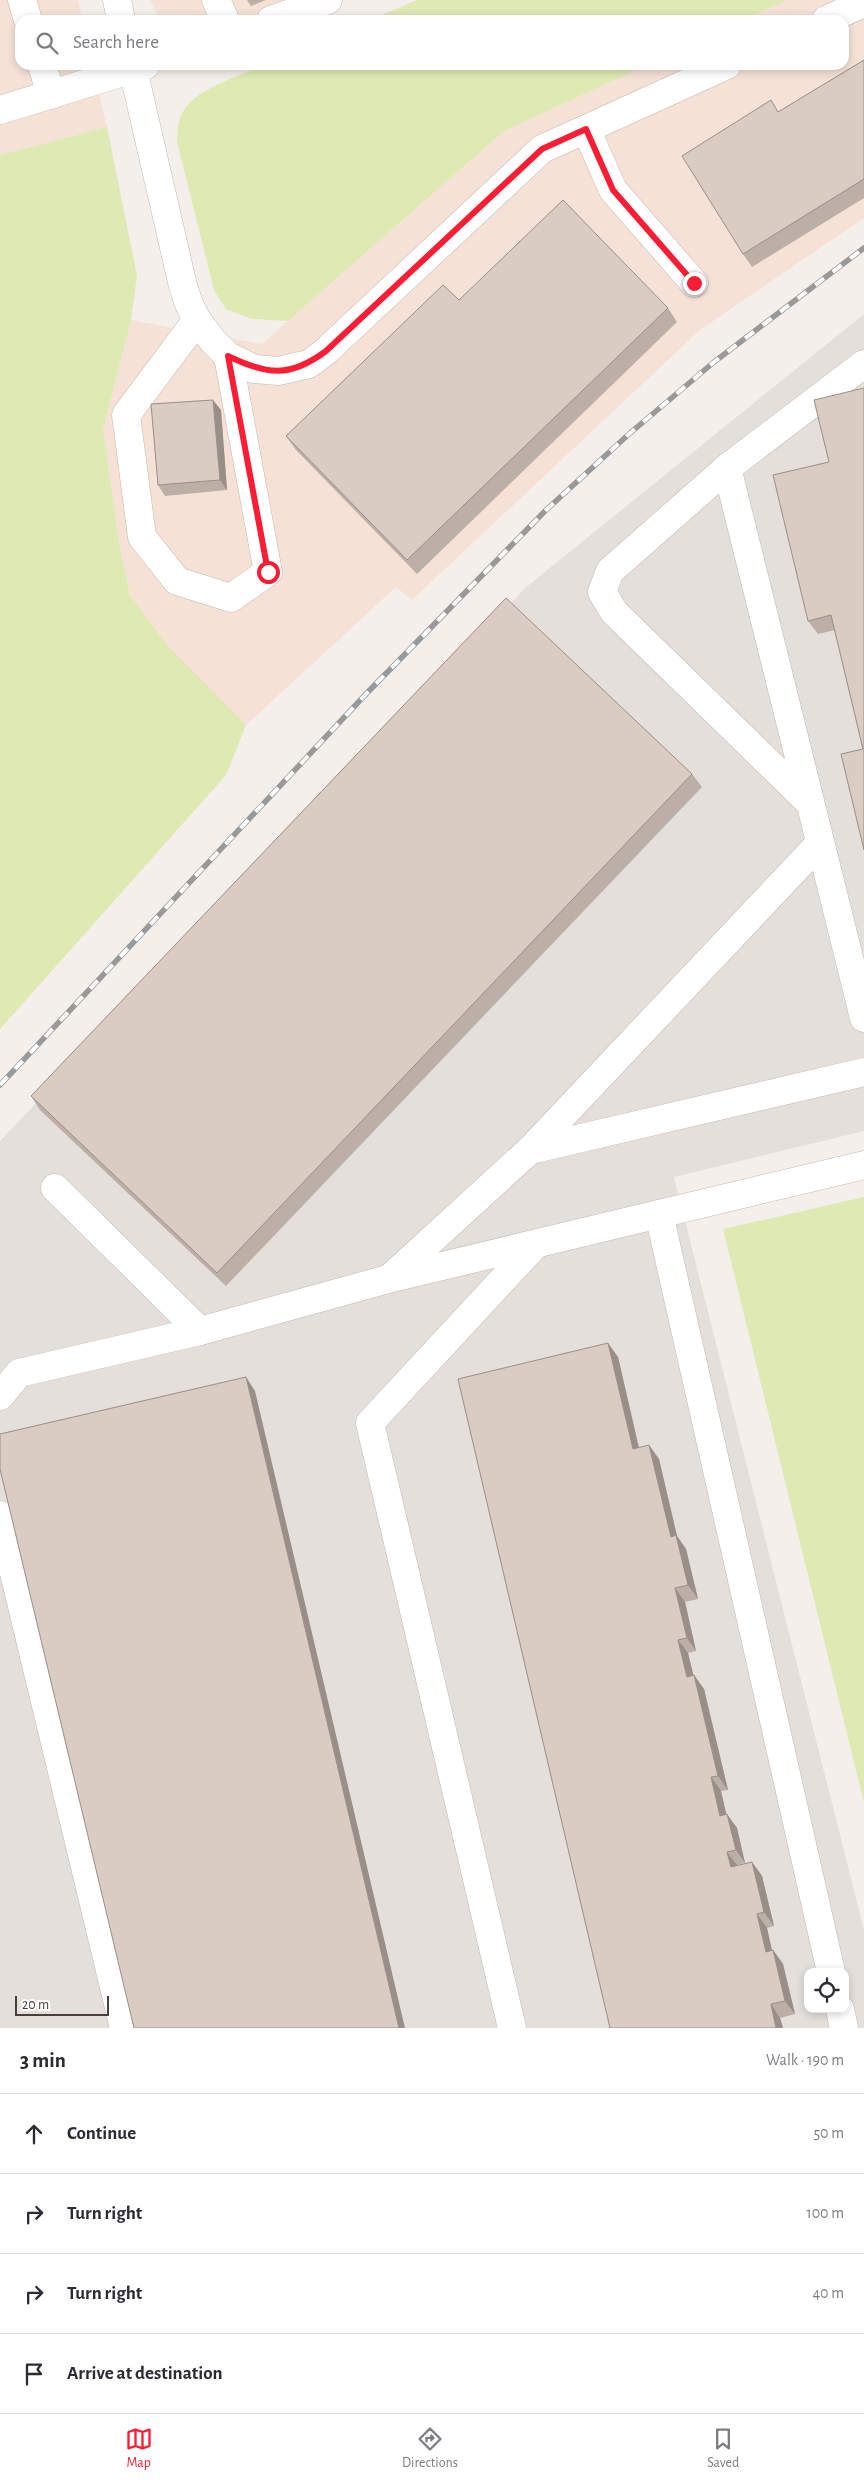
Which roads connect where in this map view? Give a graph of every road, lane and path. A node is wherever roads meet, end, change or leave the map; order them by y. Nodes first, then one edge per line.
1 (22, 0) edge
2 (117, 0) edge
3 (216, 0) edge
4 (328, 0) edge
5 (864, 3) edge
6 (26, 15) edge
7 (120, 15) edge
8 (222, 15) edge
9 (285, 15) edge
10 (837, 15) edge
11 (44, 70) edge
12 (128, 70) edge
13 (138, 70) edge
14 (716, 70) edge
15 (51, 95) junction
16 (0, 110) edge
17 (586, 129) junction
18 (694, 283) dead end
19 (196, 320) junction
20 (228, 356) junction
21 (864, 364) edge
22 (727, 468) junction
23 (810, 803) junction
24 (820, 844) junction
25 (864, 1018) edge
26 (864, 1072) edge
27 (530, 1150) junction
28 (864, 1165) edge
29 (55, 1188) dead end
30 (659, 1214) junction
31 (535, 1245) junction
32 (388, 1279) junction
33 (200, 1331) junction
34 (0, 1396) edge
35 (0, 1515) edge
36 (830, 1968) edge
37 (841, 2013) edge
38 (124, 2028) edge
39 (512, 2028) edge
40 (844, 2028) edge

1 - 6 lane
2 - 7 lane
3 - 8 lane
4 - 9 lane
5 - 10 lane
11 - 15 lane
12 - 15 lane
13 - 19 lane
14 - 17 lane
15 - 16 lane
17 - 18 lane
17 - 20 lane
19 - 20 lane
19 - 20 lane
21 - 22 lane
22 - 23 lane
22 - 23 lane
23 - 24 lane
24 - 25 lane
24 - 27 lane
26 - 27 lane
27 - 32 lane
28 - 30 lane
29 - 33 lane
30 - 31 lane
30 - 36 lane
31 - 32 lane
31 - 39 lane
32 - 33 lane
33 - 34 lane
35 - 38 lane
37 - 40 lane

